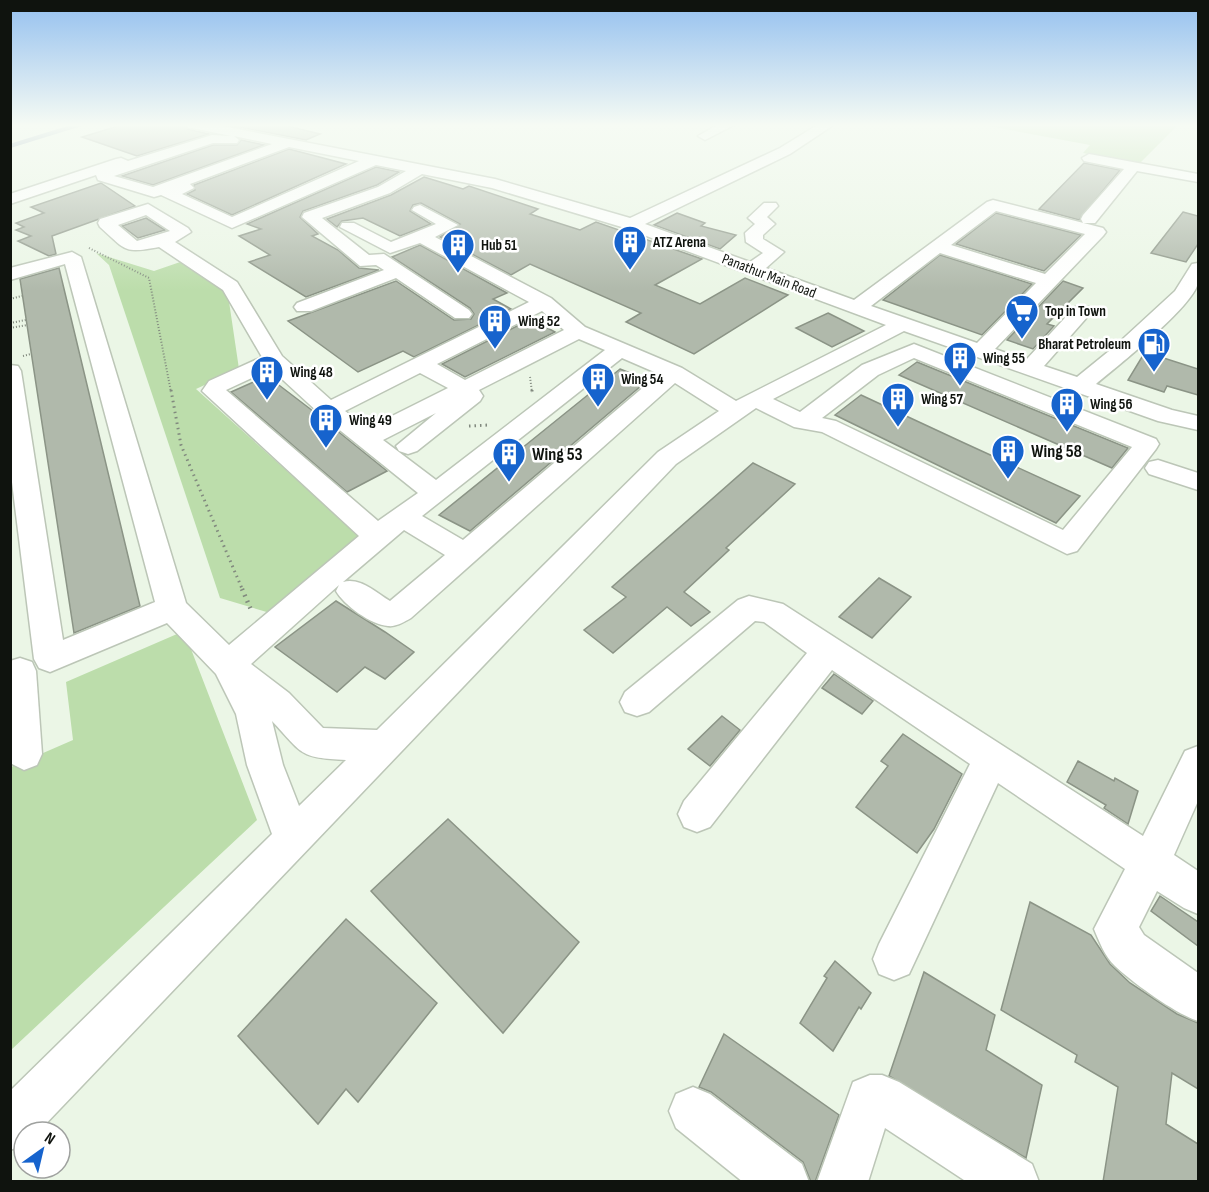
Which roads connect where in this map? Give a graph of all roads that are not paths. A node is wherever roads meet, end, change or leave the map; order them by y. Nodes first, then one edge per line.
1 (68, 180) edge
2 (112, 180) edge
3 (190, 180) edge
4 (205, 180) edge
5 (331, 180) edge
6 (401, 180) edge
7 (475, 180) edge
8 (725, 180) edge
9 (1122, 180) edge
10 (10, 199) edge
11 (553, 201) junction
12 (226, 203) dead end
13 (770, 206) dead end
14 (420, 210) dead end
15 (206, 211) junction
16 (539, 215) dead end
17 (1089, 219) dead end
18 (631, 224) junction
19 (348, 227) dead end
20 (420, 236) junction
21 (162, 241) dead end
22 (938, 247) junction
23 (1198, 268) edge
24 (752, 270) junction
25 (396, 272) junction
26 (10, 275) edge
27 (1050, 282) junction
28 (544, 302) junction
29 (304, 307) dead end
30 (856, 308) junction
31 (1082, 310) dead end
32 (462, 314) dead end
33 (903, 324) junction
34 (578, 331) junction
35 (620, 349) junction
36 (981, 351) junction
37 (274, 360) junction
38 (1031, 368) junction
39 (10, 371) edge
40 (674, 373) junction
41 (423, 374) junction
42 (1081, 385) junction
43 (466, 389) junction
44 (12, 401) edge
45 (745, 404) junction
46 (337, 416) junction
47 (802, 422) junction
48 (1198, 423) edge
49 (366, 439) junction
50 (408, 446) dead end
51 (1158, 468) dead end
52 (1198, 482) edge
53 (436, 493) junction
54 (402, 517) junction
55 (377, 536) junction
56 (465, 554) junction
57 (351, 591) dead end
58 (172, 608) junction
59 (828, 651) junction
60 (228, 665) junction
61 (27, 668) edge
62 (637, 702) dead end
63 (385, 746) junction
64 (24, 754) dead end
65 (992, 757) junction
66 (1198, 764) edge
67 (697, 814) dead end
68 (293, 839) junction
69 (1151, 862) junction
70 (1198, 894) edge
71 (894, 959) dead end
72 (1198, 999) edge
73 (693, 1111) dead end
74 (10, 1126) edge
75 (783, 1182) edge
76 (842, 1182) edge
77 (1014, 1182) edge

1 - 10 street
2 - 3 street
4 - 15 street
5 - 15 street
6 - 25 street
7 - 11 street, Panathur Main Road
8 - 18 street
9 - 17 street
11 - 16 street
11 - 18 street, Panathur Main Road
12 - 15 street
13 - 24 street
14 - 20 street
18 - 24 street, Panathur Main Road
19 - 20 street
20 - 28 street
21 - 37 street
22 - 27 street
22 - 27 street
22 - 30 street
23 - 42 street
24 - 30 street, Panathur Main Road
25 - 29 street
25 - 32 street
26 - 58 street
27 - 36 street
28 - 34 street
28 - 41 street
30 - 33 street, Panathur Main Road
31 - 38 street
33 - 36 street, Panathur Main Road
33 - 45 street
34 - 35 street
34 - 43 street
35 - 40 street
35 - 53 street
36 - 38 street, Panathur Main Road
37 - 46 street
37 - 55 street
38 - 42 street, Panathur Main Road
39 - 44 street
40 - 45 street
40 - 56 street
41 - 43 street
41 - 46 street
42 - 48 street, Panathur Main Road
43 - 49 street
43 - 50 street
44 - 61 street
45 - 47 street
45 - 63 street
46 - 49 street
47 - 47 street
49 - 53 street
51 - 52 street
53 - 54 street
54 - 55 street
54 - 56 street
55 - 60 street
56 - 57 street
58 - 60 street
58 - 61 street
59 - 62 street
59 - 65 street
59 - 67 street
60 - 63 street
60 - 68 street
61 - 64 street
63 - 68 street
65 - 69 street
65 - 71 street
66 - 69 street
68 - 74 street
69 - 70 street
69 - 72 street
73 - 75 street
76 - 77 street

